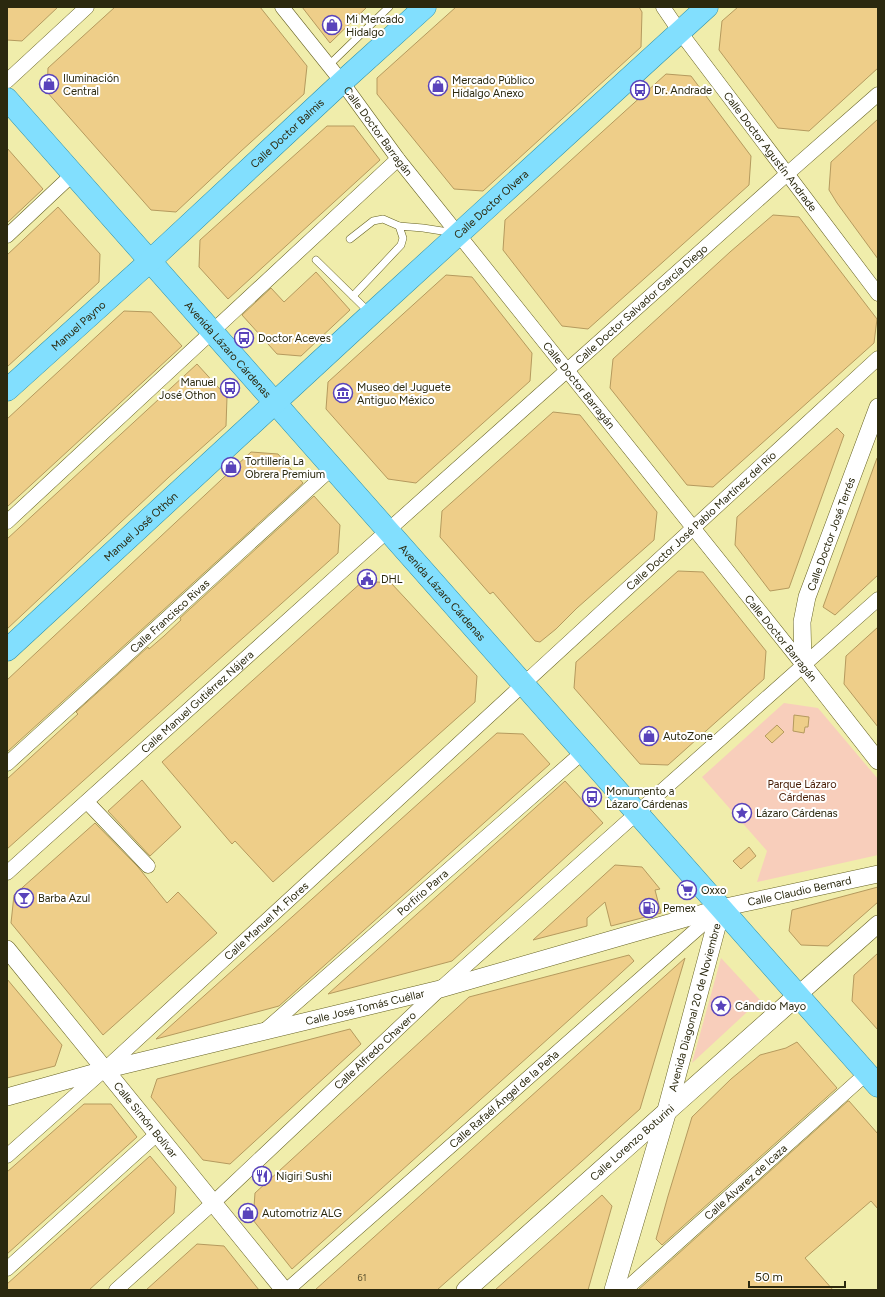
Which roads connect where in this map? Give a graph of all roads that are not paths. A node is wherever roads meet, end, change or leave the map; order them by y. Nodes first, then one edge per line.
1 (87, 7) edge
2 (282, 7) edge
3 (389, 7) edge
4 (663, 7) edge
5 (707, 7) edge
6 (418, 11) edge
7 (680, 32) junction
8 (329, 65) junction
9 (7, 81) edge
10 (342, 82) junction
11 (878, 94) edge
12 (7, 99) edge
13 (398, 159) junction
14 (73, 174) junction
15 (788, 174) junction
16 (399, 226) junction
17 (459, 234) junction
18 (7, 236) edge
19 (350, 239) dead end
20 (316, 260) dead end
21 (150, 261) junction
22 (878, 294) edge
23 (353, 296) junction
24 (371, 314) junction
25 (212, 331) junction
26 (878, 358) edge
27 (567, 371) junction
28 (7, 390) edge
29 (275, 403) junction
30 (878, 407) edge
31 (332, 468) junction
32 (7, 522) edge
33 (693, 528) junction
34 (388, 531) junction
35 (878, 599) edge
36 (7, 650) edge
37 (803, 665) junction
38 (524, 684) junction
39 (583, 752) junction
40 (878, 761) edge
41 (7, 764) edge
42 (87, 802) junction
43 (637, 813) junction
44 (148, 866) dead end
45 (7, 873) edge
46 (878, 874) edge
47 (721, 908) junction
48 (878, 924) edge
49 (7, 949) edge
50 (440, 990) junction
51 (798, 995) junction
52 (262, 1033) junction
53 (104, 1070) junction
54 (873, 1079) edge
55 (7, 1098) edge
56 (666, 1114) junction
57 (157, 1134) junction
58 (7, 1156) edge
59 (213, 1203) junction
60 (7, 1270) edge
61 (116, 1290) edge
62 (284, 1290) edge
63 (288, 1290) edge
64 (466, 1290) edge
65 (614, 1290) edge
66 (625, 1290) edge

1 - 9 street
2 - 8 street, Calle Doctor Barragán
3 - 8 lane
4 - 7 street, Calle Doctor Agustín Andrade
5 - 7 main road, Calle Doctor Olvera
6 - 10 main road, Calle Doctor Balmis
7 - 15 street, Calle Doctor Agustín Andrade
7 - 17 main road, Calle Doctor Olvera
8 - 10 street, Calle Doctor Barragán
10 - 13 street, Calle Doctor Barragán
10 - 21 main road, Calle Doctor Balmis
11 - 15 street, Calle Doctor Salvador García Diego
12 - 14 main road, Avenida Lázaro Cárdenas
13 - 17 street, Calle Doctor Barragán
13 - 25 street
14 - 18 street
14 - 21 main road, Avenida Lázaro Cárdenas
15 - 22 street, Calle Doctor Agustín Andrade
15 - 27 street, Calle Doctor Salvador García Diego
16 - 17 lane
16 - 19 lane
16 - 23 lane
17 - 24 main road, Calle Doctor Olvera
17 - 27 street, Calle Doctor Barragán
20 - 23 lane
21 - 25 main road, Avenida Lázaro Cárdenas
21 - 28 main road, Manuel Payno
23 - 24 lane
24 - 29 main road, Calle Doctor Olvera
25 - 29 main road, Avenida Lázaro Cárdenas
25 - 32 street
26 - 33 street, Calle Doctor José Pablo Martínez del Río
27 - 33 street, Calle Doctor Barragán
27 - 34 street, Calle Doctor Salvador García Diego
29 - 31 main road, Avenida Lázaro Cárdenas
29 - 36 main road, Manuel José Othón
30 - 37 street, Calle Doctor José Terrés
31 - 34 main road, Avenida Lázaro Cárdenas
31 - 41 street, Calle Francisco Rivas
33 - 37 street, Calle Doctor Barragán
33 - 38 street, Calle Doctor José Pablo Martínez del Río
34 - 38 main road, Avenida Lázaro Cárdenas
34 - 42 street, Calle Manuel Gutiérrez Nájera
35 - 37 street, Calle Alfredo Chavero
37 - 40 street, Calle Doctor Barragán
37 - 43 street, Calle Alfredo Chavero
38 - 39 main road, Avenida Lázaro Cárdenas
38 - 53 street, Calle Manuel M. Flores
39 - 43 main road, Avenida Lázaro Cárdenas
39 - 52 street, Porfirio Parra
42 - 44 street
42 - 45 street, Calle Manuel Gutiérrez Nájera
43 - 47 main road, Avenida Lázaro Cárdenas
43 - 50 street, Calle Alfredo Chavero
46 - 47 street, Calle Claudio Bernard
47 - 50 street, Calle José Tomás Cuéllar
47 - 51 main road, Avenida Lázaro Cárdenas
47 - 56 main road, Avenida Diagonal 20 de Noviembre
47 - 63 street, Calle Rafaél Ángel de la Peña
48 - 51 street
49 - 53 street, Calle Simón Bolívar
50 - 52 street, Calle José Tomás Cuéllar
50 - 59 street, Calle Alfredo Chavero
51 - 54 main road, Avenida Lázaro Cárdenas
51 - 56 main road, Calle Lorenzo Boturini
52 - 53 street, Calle José Tomás Cuéllar
53 - 55 street, Calle José Tomás Cuéllar
53 - 57 street, Calle Simón Bolívar
53 - 58 street, Calle Manuel M. Flores
54 - 66 street, Calle Álvarez de Icaza
56 - 64 main road, Calle Lorenzo Boturini
56 - 65 main road, Avenida Diagonal 20 de Noviembre
57 - 59 street, Calle Simón Bolívar
57 - 60 street
59 - 61 street, Calle Alfredo Chavero
59 - 62 street, Calle Simón Bolívar

